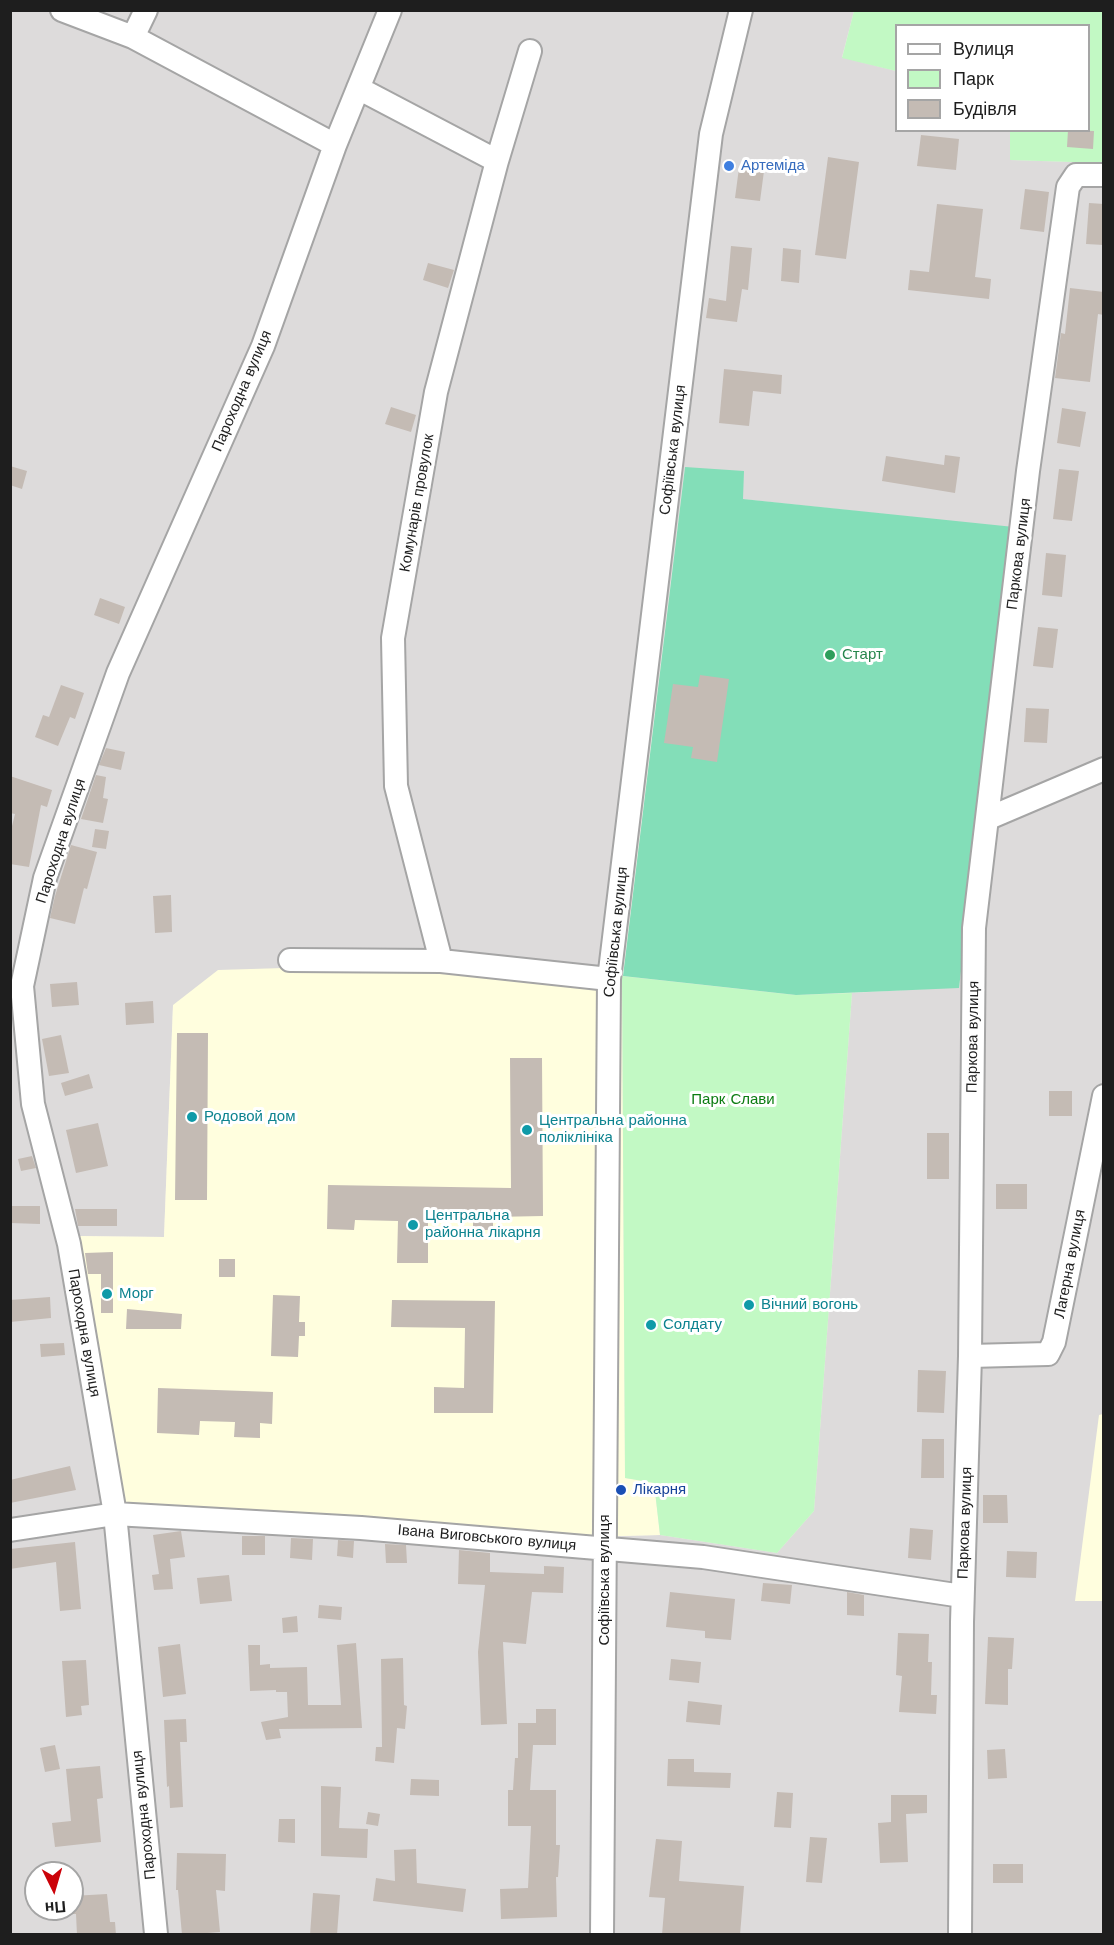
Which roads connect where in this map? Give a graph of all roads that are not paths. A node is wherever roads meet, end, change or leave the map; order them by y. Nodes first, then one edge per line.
1 (62, 10) edge
2 (146, 10) edge
3 (390, 10) edge
4 (741, 10) edge
5 (133, 37) junction
6 (530, 51) dead end
7 (358, 88) junction
8 (334, 145) junction
9 (497, 161) junction
10 (1104, 175) edge
11 (1104, 769) edge
12 (989, 819) junction
13 (290, 960) dead end
14 (441, 961) junction
15 (609, 980) junction
16 (1104, 1096) edge
17 (970, 1356) junction
18 (115, 1514) junction
19 (10, 1530) edge
20 (605, 1548) junction
21 (962, 1596) junction
22 (156, 1935) edge
23 (602, 1935) edge
24 (960, 1935) edge

1 - 5 street
2 - 5 street
3 - 7 street, Пароходна вулиця
4 - 15 street, Софіївська вулиця
5 - 8 street
6 - 9 street, Комунарів провулок
7 - 8 street, Пароходна вулиця
7 - 9 street
8 - 18 street, Пароходна вулиця
9 - 14 street, Комунарів провулок
10 - 12 street, Паркова вулиця
11 - 12 street
12 - 17 street, Паркова вулиця
13 - 14 street
14 - 15 street
15 - 20 street, Софіївська вулиця
16 - 17 street, Лагерна вулиця
17 - 21 street, Паркова вулиця
18 - 19 street, Івана Виговського вулиця
18 - 20 street, Івана Виговського вулиця
18 - 22 street, Пароходна вулиця
20 - 21 street, Івана Виговського вулиця
20 - 23 street, Софіївська вулиця
21 - 24 street, Паркова вулиця

